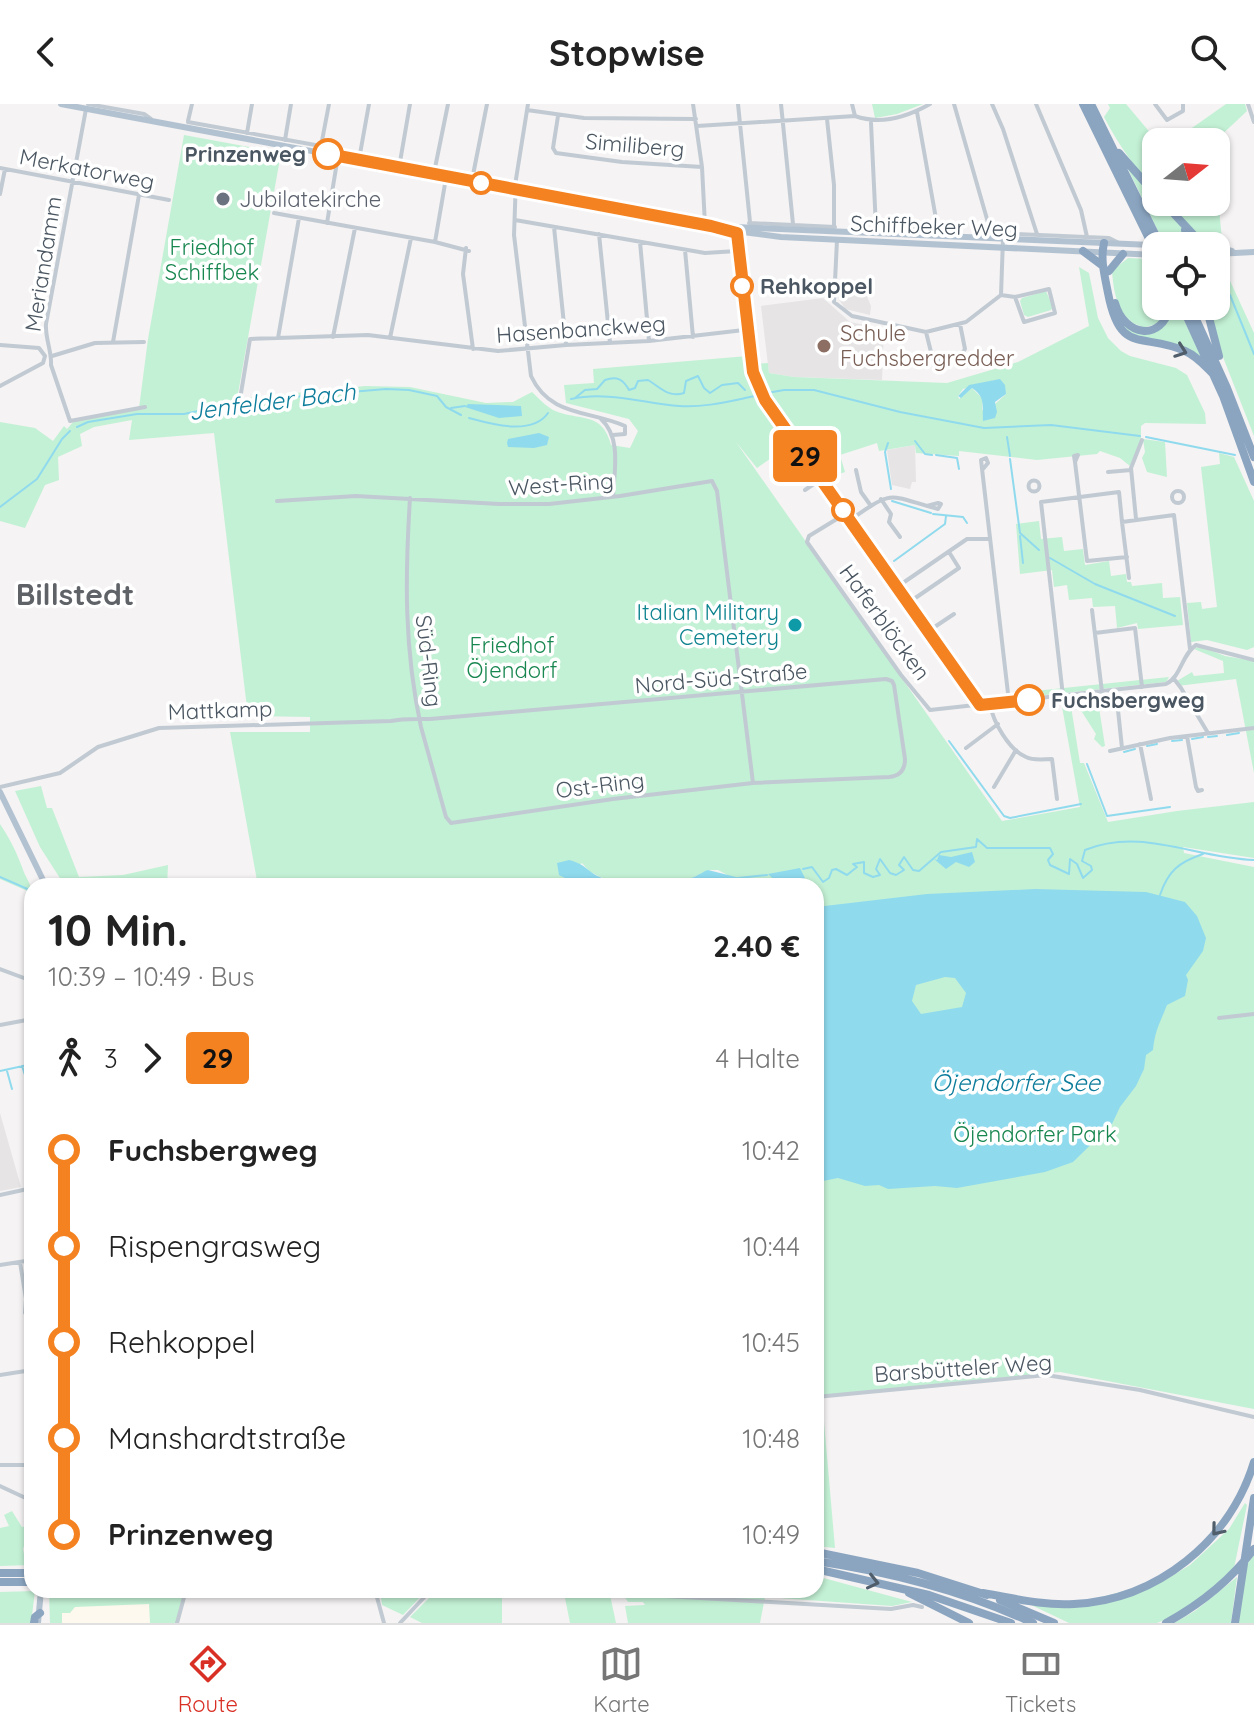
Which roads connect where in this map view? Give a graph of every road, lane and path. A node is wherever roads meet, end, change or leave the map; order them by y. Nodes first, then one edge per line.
1 (61, 104) edge
2 (192, 104) edge
3 (252, 104) edge
4 (291, 104) edge
5 (329, 104) edge
6 (369, 104) edge
7 (410, 104) edge
8 (448, 104) edge
9 (487, 104) edge
10 (693, 104) edge
11 (738, 104) edge
12 (781, 104) edge
13 (852, 104) edge
14 (930, 104) edge
15 (954, 104) edge
16 (992, 104) edge
17 (1036, 104) edge
18 (1083, 104) edge
19 (1091, 104) edge
20 (1155, 104) edge
21 (1183, 104) edge
22 (1248, 104) edge
23 (96, 105) edge
24 (87, 106) edge
25 (528, 107) edge
26 (917, 112) junction
27 (558, 116) junction
28 (855, 116) junction
29 (696, 119) junction
30 (827, 119) junction
31 (153, 121) junction
32 (784, 122) junction
33 (871, 122) junction
34 (1254, 122) edge
35 (186, 124) junction
36 (741, 125) junction
37 (697, 126) junction
38 (247, 133) junction
39 (1107, 136) junction
40 (285, 140) junction
41 (322, 150) junction
42 (360, 154) junction
43 (338, 156) junction
44 (353, 159) junction
45 (400, 162) junction
46 (702, 167) junction
47 (435, 168) junction
48 (2, 169) edge
49 (473, 175) junction
50 (446, 176) junction
51 (1142, 180) edge
52 (72, 182) junction
53 (478, 182) junction
54 (516, 189) junction
55 (0, 194) edge
56 (139, 195) junction
57 (169, 200) dead end
58 (274, 213) dead end
59 (1176, 216) edge
60 (299, 218) junction
61 (514, 219) junction
62 (1179, 219) junction
63 (327, 223) junction
64 (793, 224) junction
65 (708, 225) junction
66 (749, 225) junction
67 (554, 227) junction
68 (355, 228) junction
69 (737, 230) junction
70 (938, 230) junction
71 (874, 231) junction
72 (1151, 232) edge
73 (1151, 232) edge
74 (1186, 232) edge
75 (1191, 232) edge
76 (837, 233) junction
77 (599, 234) junction
78 (1037, 234) junction
79 (902, 235) junction
80 (989, 236) junction
81 (953, 237) junction
82 (1087, 237) junction
83 (411, 238) junction
84 (435, 242) junction
85 (640, 242) junction
86 (895, 242) junction
87 (1003, 243) junction
88 (1142, 248) edge
89 (1105, 249) junction
90 (1122, 249) junction
91 (685, 250) junction
92 (737, 251) junction
93 (1083, 251) junction
94 (1232, 251) edge
95 (1142, 252) edge
96 (1254, 252) edge
97 (1106, 269) junction
98 (1001, 295) junction
99 (1015, 297) junction
100 (1164, 320) edge
101 (1188, 320) edge
102 (1196, 320) edge
103 (1210, 320) edge
104 (960, 324) junction
105 (744, 330) dead end
106 (926, 332) junction
107 (333, 337) junction
108 (693, 337) junction
109 (278, 338) junction
110 (390, 338) junction
111 (649, 341) junction
112 (113, 342) junction
113 (144, 342) dead end
114 (610, 343) junction
115 (0, 345) edge
116 (566, 345) junction
117 (527, 348) junction
118 (473, 349) junction
119 (52, 356) junction
120 (1214, 375) junction
121 (0, 386) edge
122 (1227, 388) junction
123 (241, 393) dead end
124 (145, 407) dead end
125 (599, 418) junction
126 (613, 435) junction
127 (1142, 440) dead end
128 (802, 452) junction
129 (1254, 457) edge
130 (1075, 462) dead end
131 (786, 463) dead end
132 (983, 469) dead end
133 (856, 470) dead end
134 (1131, 470) junction
135 (1108, 472) dead end
136 (821, 479) junction
137 (1254, 482) edge
138 (805, 490) dead end
139 (1133, 490) junction
140 (1037, 491) dead end
141 (1119, 492) junction
142 (613, 497) junction
143 (1079, 497) junction
144 (410, 498) junction
145 (881, 499) junction
146 (277, 501) dead end
147 (1041, 502) junction
148 (1174, 502) dead end
149 (871, 506) junction
150 (927, 506) dead end
151 (845, 514) junction
152 (1174, 515) junction
153 (850, 520) junction
154 (1136, 520) junction
155 (1122, 522) junction
156 (900, 537) dead end
157 (990, 539) junction
158 (949, 552) junction
159 (1127, 557) junction
160 (1129, 578) dead end
161 (897, 587) junction
162 (908, 603) junction
163 (1092, 610) dead end
164 (954, 614) dead end
165 (927, 632) junction
166 (1095, 633) junction
167 (1190, 649) junction
168 (1254, 660) edge
169 (1174, 679) junction
170 (1142, 687) junction
171 (1116, 690) junction
172 (743, 692) junction
173 (1102, 692) junction
174 (1063, 696) junction
175 (1009, 702) junction
176 (990, 704) junction
177 (980, 705) junction
178 (420, 719) junction
179 (311, 723) joint
180 (998, 724) junction
181 (1254, 728) edge
182 (1208, 733) junction
183 (1187, 736) junction
184 (1140, 744) junction
185 (966, 748) dead end
186 (1122, 748) junction
187 (1016, 750) junction
188 (1110, 751) dead end
189 (753, 783) junction
190 (994, 787) dead end
191 (0, 790) edge
192 (1202, 790) dead end
193 (1057, 799) dead end
194 (1151, 799) dead end
195 (451, 823) joint
196 (42, 878) edge
197 (0, 969) edge
198 (24, 978) edge
199 (1254, 1014) edge
200 (1219, 1018) dead end
201 (24, 1020) edge
202 (0, 1025) edge
203 (24, 1190) edge
204 (0, 1195) edge
205 (24, 1261) edge
206 (20, 1262) junction
207 (0, 1265) edge
208 (24, 1287) edge
209 (24, 1371) edge
210 (0, 1375) edge
211 (824, 1396) edge
212 (1254, 1417) edge
213 (1254, 1462) edge
214 (0, 1465) edge
215 (24, 1465) edge
216 (0, 1486) edge
217 (24, 1497) edge
218 (1254, 1498) edge
219 (1254, 1549) edge
220 (824, 1554) edge
221 (824, 1563) edge
222 (824, 1571) edge
223 (0, 1573) edge
224 (24, 1573) edge
225 (24, 1582) edge
226 (0, 1584) edge
227 (898, 1588) junction
228 (983, 1593) junction
229 (41, 1598) edge
230 (184, 1598) edge
231 (377, 1598) edge
232 (423, 1598) edge
233 (701, 1598) edge
234 (922, 1607) dead end
235 (40, 1613) joint
236 (39, 1623) edge
237 (177, 1623) edge
238 (384, 1623) edge
239 (400, 1623) edge
240 (969, 1623) edge
241 (1011, 1623) edge
242 (1033, 1623) edge
243 (1054, 1623) edge
244 (1166, 1623) edge
245 (1235, 1623) edge

1 - 24 main road, Schiffbeker Weg
2 - 35 street
3 - 38 street
4 - 40 street
5 - 41 street
6 - 42 street
7 - 45 street
8 - 47 street
9 - 49 street
10 - 29 street
11 - 36 street
12 - 32 street
13 - 28 street
14 - 26 street
15 - 80 street
16 - 78 street
17 - 82 street
18 - 72 highway
19 - 39 highway
20 - 21 street
22 - 34 street
23 - 24 street, Schiffbeker Weg
23 - 31 street, Schiffbeker Weg
24 - 31 main road, Schiffbeker Weg
24 - 52 street, Meriandamm
25 - 27 street
25 - 54 street
26 - 33 street
26 - 70 street
27 - 29 street
27 - 46 street, Similiberg
28 - 30 street
28 - 33 street
29 - 37 street
30 - 32 street
30 - 76 street
31 - 35 main road, Schiffbeker Weg
32 - 36 street
32 - 64 street
33 - 71 street
35 - 38 street, Schiffbeker Weg
35 - 41 main road, Schiffbeker Weg
36 - 37 street
36 - 66 street
37 - 46 street
38 - 40 street, Schiffbeker Weg
39 - 51 highway
39 - 73 highway
40 - 41 street, Schiffbeker Weg
41 - 43 main road, Schiffbeker Weg
42 - 44 street
42 - 45 street
43 - 44 main road, Schiffbeker Weg
43 - 63 street
44 - 50 main road, Schiffbeker Weg
45 - 47 street
46 - 65 street
47 - 49 street
48 - 52 street, Merkatorweg
48 - 55 street
49 - 53 street
50 - 53 main road, Schiffbeker Weg
50 - 84 street
52 - 56 street, Merkatorweg
52 - 119 street, Meriandamm
53 - 54 main road, Schiffbeker Weg
54 - 61 street
54 - 65 main road, Schiffbeker Weg
56 - 57 street, Merkatorweg
56 - 112 street
58 - 60 street
59 - 62 highway
60 - 63 street
60 - 109 street
61 - 67 street
61 - 117 street
62 - 74 highway
62 - 75 highway
63 - 68 street
64 - 66 street, Schiffbeker Weg
64 - 76 street, Schiffbeker Weg
65 - 69 main road, Schiffbeker Weg
66 - 69 main road, Schiffbeker Weg
66 - 76 main road, Schiffbeker Weg
67 - 77 street
67 - 116 street
68 - 83 street
68 - 107 street
69 - 76 main road, Schiffbeker Weg
69 - 92 street
70 - 71 street, Schiffbeker Weg
70 - 81 street, Schiffbeker Weg
71 - 76 main road, Schiffbeker Weg
71 - 79 main road, Schiffbeker Weg
76 - 86 main road, Schiffbeker Weg
76 - 106 street
77 - 85 street
77 - 114 street
78 - 80 street, Schiffbeker Weg
78 - 82 street, Schiffbeker Weg
79 - 81 main road, Schiffbeker Weg
79 - 86 main road
80 - 81 main road, Schiffbeker Weg
80 - 87 main road, Schiffbeker Weg
82 - 90 street, Schiffbeker Weg
83 - 84 street
83 - 110 street
84 - 118 street
85 - 91 street
85 - 111 street
86 - 87 main road, Schiffbeker Weg
87 - 89 main road, Schiffbeker Weg
87 - 93 main road, Schiffbeker Weg
87 - 98 street
88 - 90 main road, Schiffbeker Weg
89 - 90 main road, Schiffbeker Weg
89 - 93 main road, Schiffbeker Weg
89 - 97 highway
90 - 95 main road, Schiffbeker Weg
90 - 97 highway
91 - 92 street
91 - 108 street
92 - 128 street
93 - 97 highway
94 - 96 main road
97 - 100 highway
97 -> 120 highway
98 - 99 street
98 - 104 street
99 - 99 street
101 - 120 highway
102 - 122 highway
103 - 122 highway
104 - 106 street
104 - 106 street
105 - 108 street, Hasenbanckweg
107 - 109 street, Hasenbanckweg
107 - 110 street, Hasenbanckweg
108 - 111 street, Hasenbanckweg
109 - 123 street
110 - 118 street, Hasenbanckweg
111 - 114 street, Hasenbanckweg
112 - 113 street
112 - 119 street
114 - 116 street, Hasenbanckweg
115 - 121 street
116 - 117 street, Hasenbanckweg
117 - 118 street, Hasenbanckweg
117 - 125 street
119 - 124 street, Meriandamm
120 - 137 highway
122 - 129 highway
125 - 126 street
125 - 126 street
126 - 142 street
127 - 134 street
128 - 131 street
128 - 136 street
130 - 143 street
132 - 157 street
133 - 149 street
134 - 135 street
134 - 139 street
136 - 138 street
136 - 151 street
139 - 141 street
139 - 154 street
140 - 147 street
141 - 143 street
141 - 155 street
142 - 144 street, West-Ring
142 - 172 street, West-Ring
143 - 147 street
143 - 159 street
144 - 146 street, West-Ring
144 - 178 street, Süd-Ring
145 - 149 street
145 - 150 street
145 - 156 street
147 - 174 street
148 - 152 street
149 - 153 street
151 - 153 street
151 - 177 street, Haferblöcken
152 - 154 street
152 - 167 street
153 - 161 street
154 - 155 street
155 - 159 street
157 - 158 street
157 - 175 street
158 - 161 street
158 - 162 street
159 - 160 street
161 - 162 street
162 - 165 street
163 - 166 street
164 - 165 street
165 - 177 street
166 - 170 street
166 - 173 street
167 - 168 street
167 - 169 street
169 - 170 street, Haferblöcken
169 - 182 street
170 - 171 street, Haferblöcken
171 - 173 street, Haferblöcken
171 - 186 street
172 - 178 street, Nord-Süd-Straße
172 - 189 street
172 - 189 street, Nord-Süd-Straße
173 - 174 street, Haferblöcken
174 - 175 street, Haferblöcken
175 - 176 street, Haferblöcken
176 - 177 street, Haferblöcken
176 - 180 street
178 - 179 street, Nord-Süd-Straße
178 - 195 street, Süd-Ring
179 - 191 street, Mattkamp
180 - 185 street
180 - 187 street
181 - 182 street
182 - 183 street
183 - 184 street
183 - 192 street
184 - 186 street
184 - 194 street
186 - 188 street
187 - 190 street
187 - 193 street
189 - 195 street, Ost-Ring
191 - 196 main road
197 - 198 street
199 - 200 street
201 - 202 street
203 - 204 street
205 - 206 street
206 - 207 street
206 - 208 street
209 - 210 street
211 - 212 street, Barsbütteler Weg
213 -> 228 highway
214 - 215 street
216 - 217 street
218 - 245 highway
219 - 244 highway
220 - 228 highway
221 - 242 highway
222 -> 227 highway
223 - 224 highway
225 - 226 highway
227 - 240 highway
227 - 241 highway
228 - 243 highway
229 - 235 main road
230 - 237 street
231 - 238 street
232 - 239 street
233 - 234 street
235 - 236 highway

